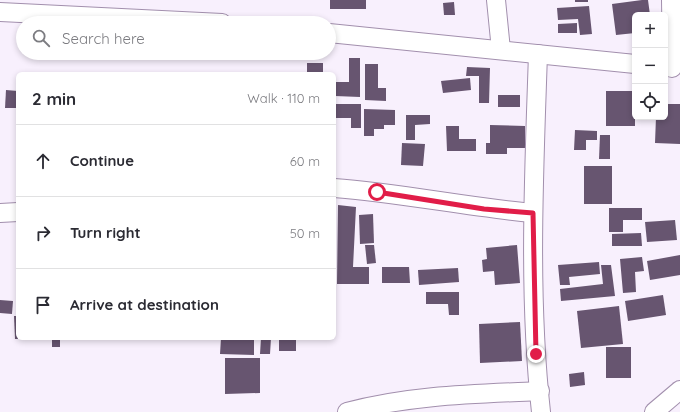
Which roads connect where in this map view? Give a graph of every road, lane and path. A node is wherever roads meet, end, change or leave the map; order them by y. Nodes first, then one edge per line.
1 (496, 0) edge
2 (672, 0) edge
3 (0, 12) edge
4 (81, 16) edge
5 (336, 34) edge
6 (501, 50) junction
7 (538, 54) junction
8 (632, 64) edge
9 (672, 68) edge
10 (336, 188) edge
11 (16, 212) edge
12 (0, 213) edge
13 (533, 213) junction
14 (680, 390) edge
15 (542, 406) edge
16 (347, 412) edge
17 (654, 412) edge

1 - 6 street
2 - 9 street
3 - 4 street
5 - 6 street
6 - 7 street
7 - 8 street
7 - 13 street
10 - 13 street
11 - 12 street
13 - 15 street
14 - 17 street
15 - 16 street

